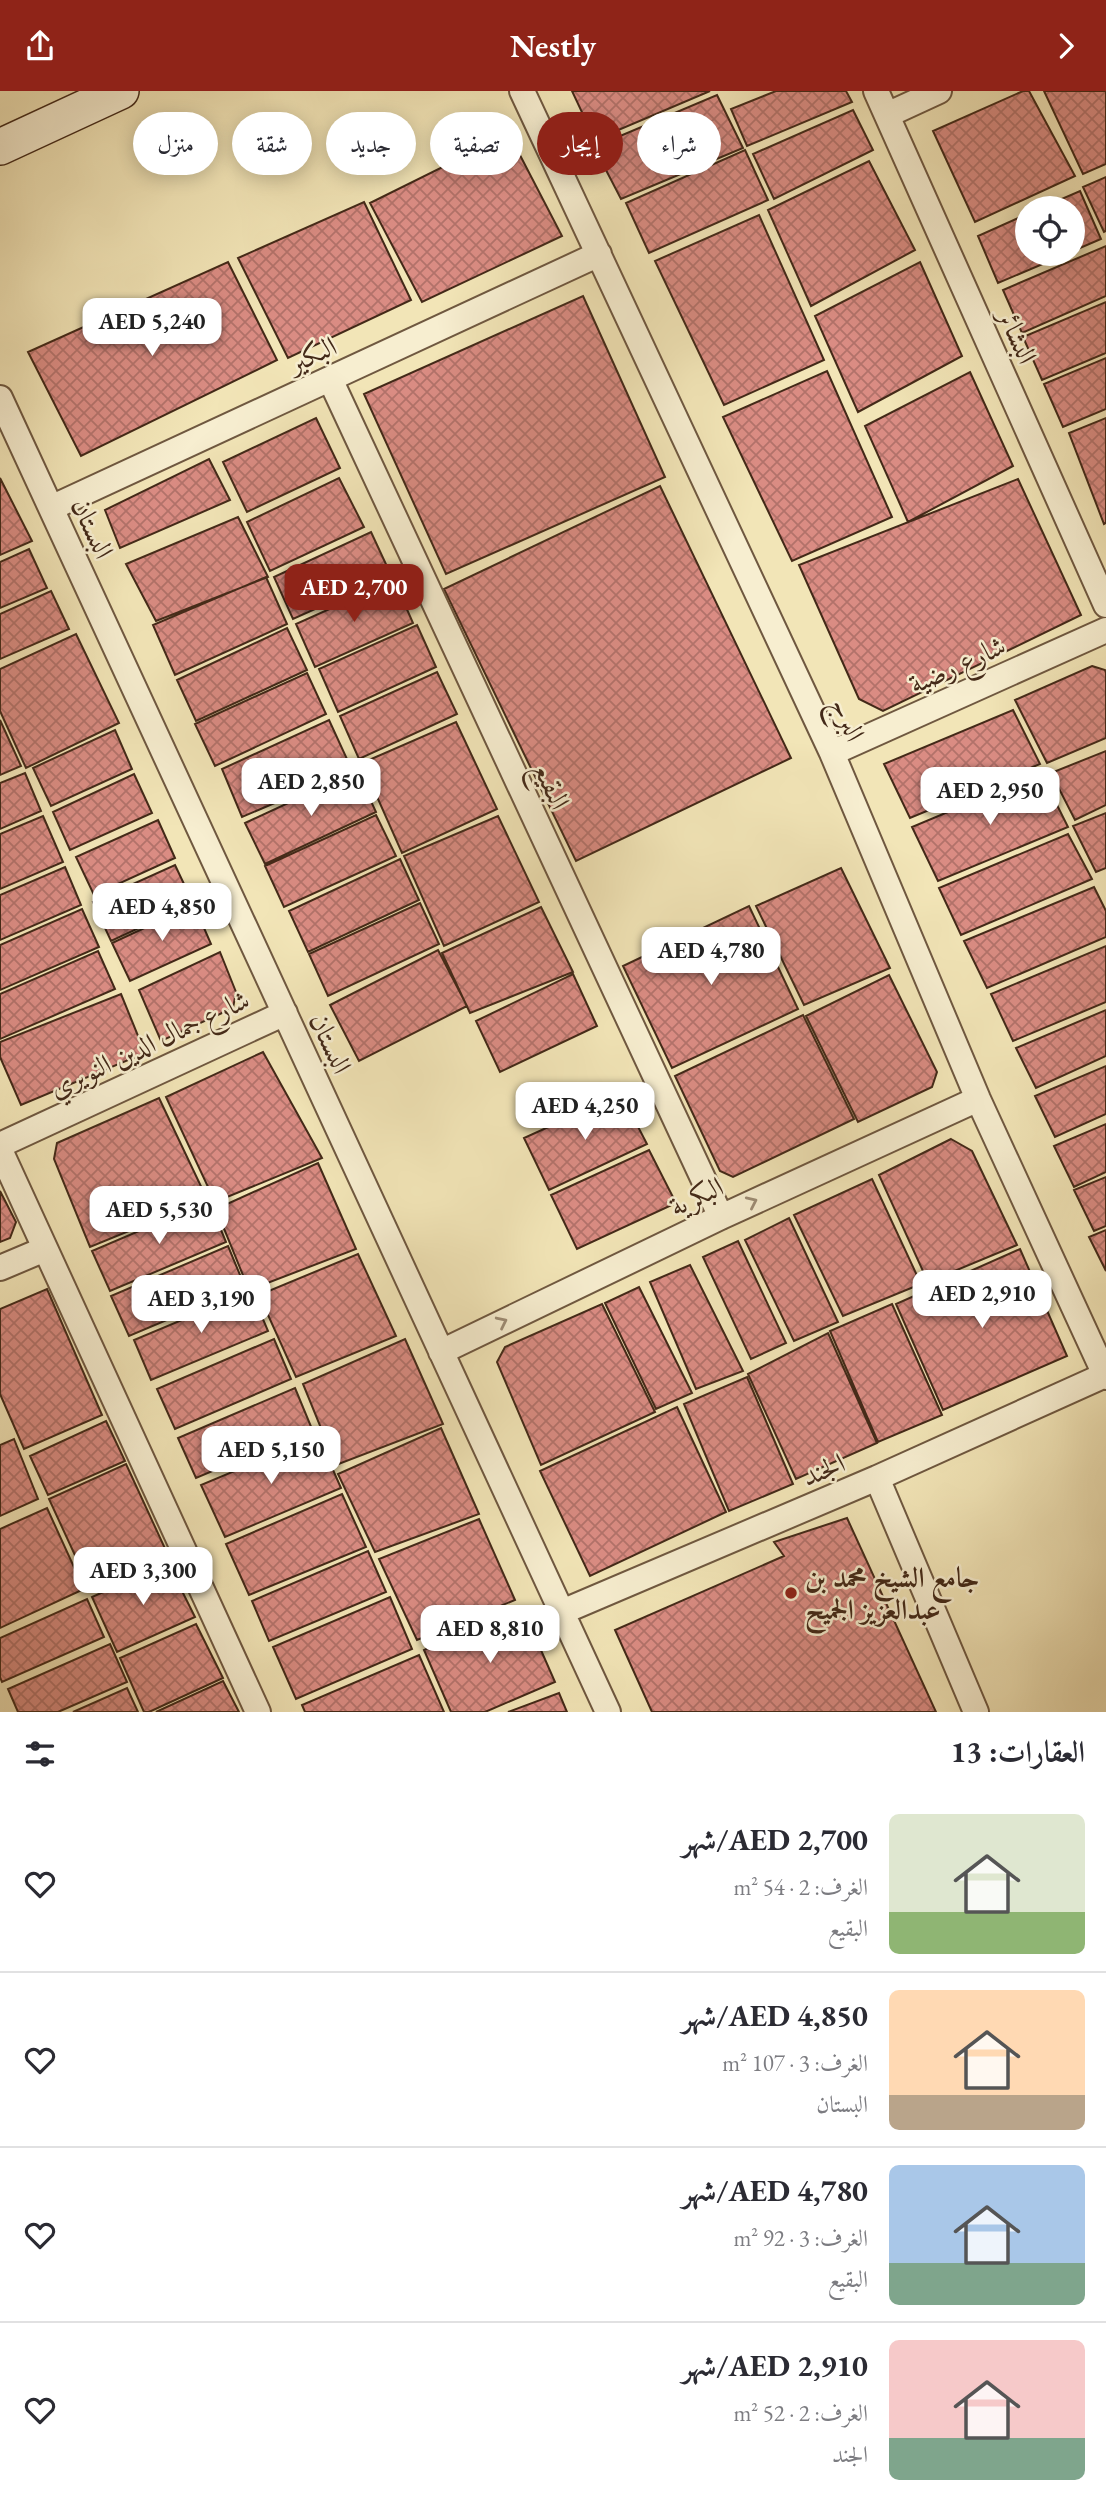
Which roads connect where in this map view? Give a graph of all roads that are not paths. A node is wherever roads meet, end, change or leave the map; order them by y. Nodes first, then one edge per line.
1 (121, 91) edge
2 (522, 91) edge
3 (876, 91) edge
4 (939, 91) edge
5 (887, 115) junction
6 (0, 147) edge
7 (599, 254) junction
8 (330, 379) junction
9 (0, 398) edge
10 (51, 508) junction
11 (1106, 605) edge
12 (1106, 630) edge
13 (832, 753) junction
14 (285, 1013) junction
15 (978, 1099) junction
16 (0, 1145) edge
17 (0, 1150) edge
18 (721, 1217) junction
19 (45, 1249) junction
20 (0, 1268) edge
21 (441, 1352) junction
22 (1105, 1376) edge
23 (877, 1478) junction
24 (562, 1612) junction
25 (258, 1712) edge
26 (608, 1712) edge
27 (976, 1712) edge

1 - 6 street
2 - 7 street, البرج
3 - 5 street, البشائر
4 - 5 street
5 - 11 street, البشائر
7 - 8 street, البكير
7 - 13 street, البرج
8 - 10 street, البكير
8 - 18 street, البقيع
9 - 10 street, البستان
10 - 14 street, البستان
12 - 13 street, شارع رضية
13 - 15 street, البرج
14 - 16 street, شارع جمال الدين النويري
14 - 21 street, البستان
18 -> 15 street, البكرية
15 - 22 street, البرج
17 - 19 street
21 -> 18 street, البكرية
19 - 20 street
19 - 25 street
21 - 24 street, البستان
22 - 23 street, الجند
23 - 24 street, الجند
23 - 27 street
24 - 26 street, البستان

